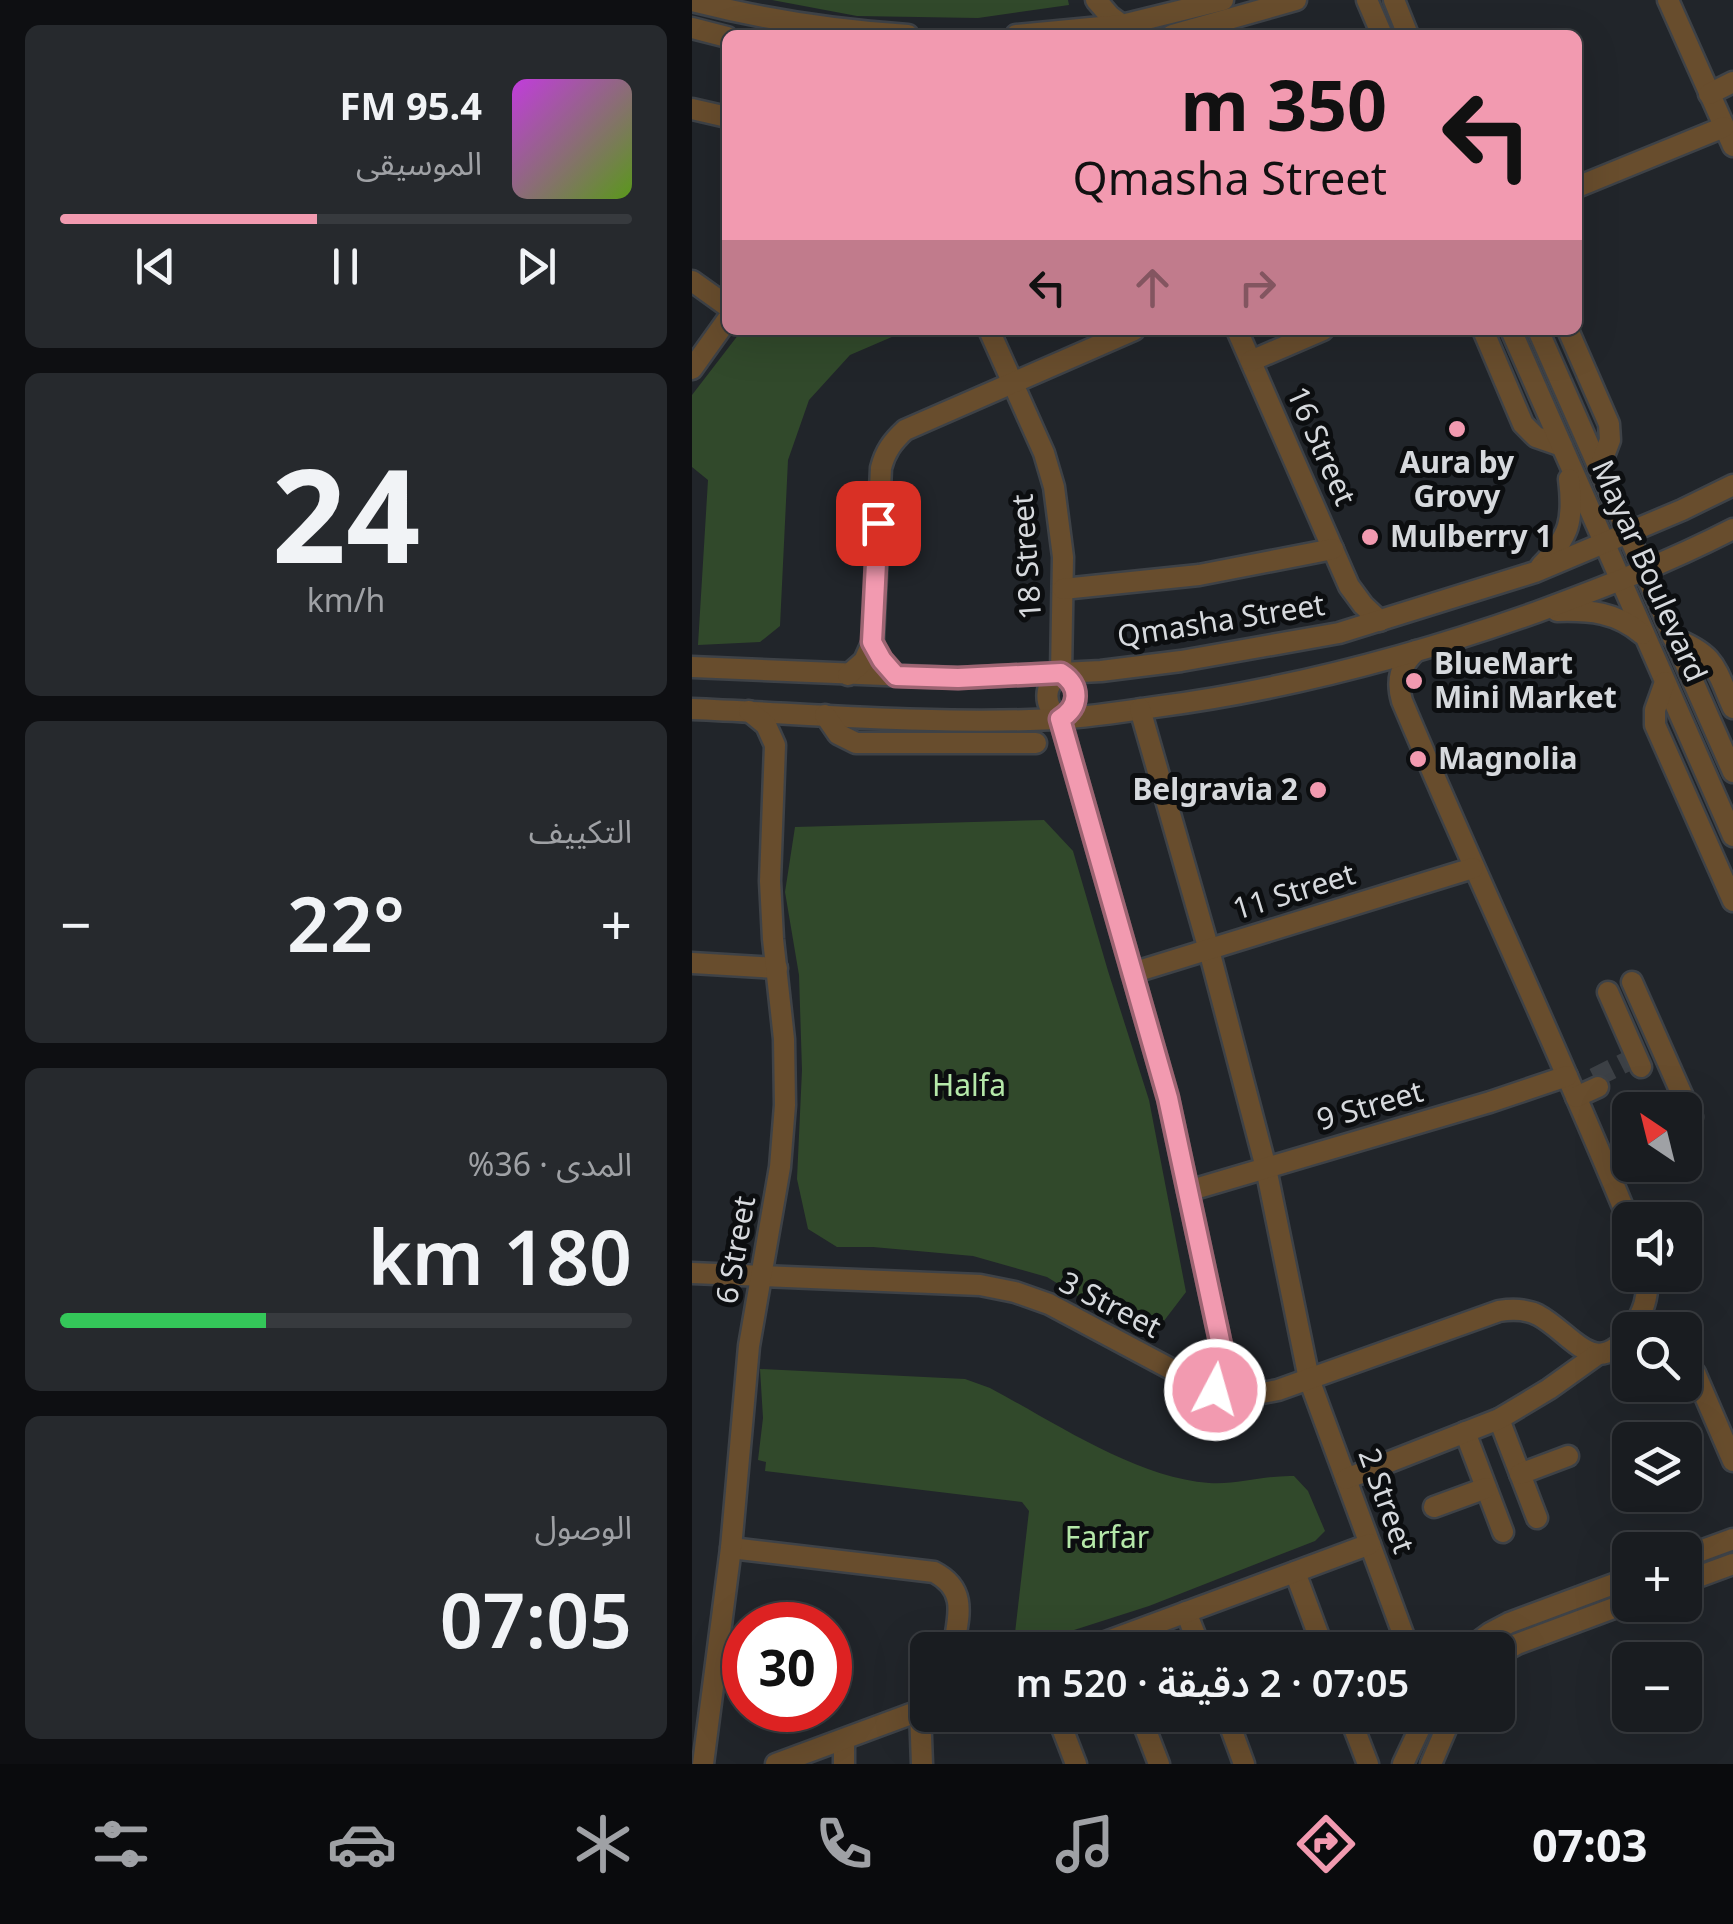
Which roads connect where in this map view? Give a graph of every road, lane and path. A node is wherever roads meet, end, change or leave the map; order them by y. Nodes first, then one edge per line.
1 (1085, 0) edge
2 (1096, 0) edge
3 (1223, 0) edge
4 (1296, 0) edge
5 (1367, 0) edge
6 (1394, 0) edge
7 (1668, 0) edge
8 (692, 1) edge
9 (713, 3) edge
10 (1122, 25) junction
11 (692, 28) edge
12 (852, 30) edge
13 (1072, 30) joint
14 (1190, 30) edge
15 (1380, 30) edge
16 (1406, 30) edge
17 (722, 35) edge
18 (1732, 82) edge
19 (1709, 94) junction
20 (693, 112) edge
21 (722, 115) edge
22 (1728, 137) edge
23 (1582, 186) edge
24 (692, 281) edge
25 (722, 302) edge
26 (722, 327) edge
27 (991, 335) edge
28 (1122, 335) edge
29 (1239, 335) edge
30 (1312, 335) edge
31 (1485, 335) edge
32 (1513, 335) edge
33 (1540, 335) edge
34 (1570, 335) edge
35 (1250, 362) junction
36 (692, 369) edge
37 (1012, 383) junction
38 (1565, 452) junction
39 (1598, 469) junction
40 (1732, 485) edge
41 (1732, 528) edge
42 (1627, 534) junction
43 (1604, 544) junction
44 (1333, 549) junction
45 (1644, 571) junction
46 (1536, 572) junction
47 (1621, 580) junction
48 (1349, 586) junction
49 (1063, 589) junction
50 (1536, 612) junction
51 (1380, 621) junction
52 (1339, 633) junction
53 (1645, 636) junction
54 (1673, 638) junction
55 (872, 642) junction
56 (1416, 652) junction
57 (692, 667) edge
58 (1361, 667) junction
59 (1061, 673) junction
60 (848, 675) junction
61 (896, 676) junction
62 (1666, 682) junction
63 (1402, 701) junction
64 (1732, 708) edge
65 (692, 709) edge
66 (1140, 709) junction
67 (750, 711) junction
68 (802, 714) junction
69 (825, 715) junction
70 (969, 719) junction
71 (1060, 719) junction
72 (970, 743) junction
73 (1036, 743) dead end
74 (775, 745) junction
75 (1732, 772) edge
76 (1732, 836) edge
77 (1474, 868) junction
78 (1732, 901) edge
79 (1208, 950) junction
80 (692, 963) edge
81 (776, 968) junction
82 (1132, 974) junction
83 (1632, 982) dead end
84 (1608, 992) dead end
85 (1663, 1051) junction
86 (1596, 1082) tunnel mouth
87 (1572, 1087) junction
88 (1681, 1092) edge
89 (1266, 1168) junction
90 (1188, 1191) junction
91 (1621, 1202) edge
92 (692, 1273) edge
93 (762, 1277) junction
94 (1612, 1351) edge
95 (1598, 1354) junction
96 (1309, 1379) junction
97 (1215, 1390) junction
98 (1702, 1390) edge
99 (1499, 1419) junction
100 (1464, 1432) junction
101 (1568, 1456) dead end
102 (1732, 1461) edge
103 (1520, 1474) junction
104 (1346, 1479) junction
105 (1486, 1488) junction
106 (1434, 1507) dead end
107 (1537, 1518) dead end
108 (1503, 1532) dead end
109 (1732, 1539) edge
110 (1370, 1544) junction
111 (732, 1548) junction
112 (1702, 1551) edge
113 (1732, 1564) edge
114 (1294, 1572) junction
115 (1702, 1575) edge
116 (1612, 1585) edge
117 (1612, 1609) edge
118 (1186, 1612) junction
119 (955, 1632) edge
120 (1142, 1632) edge
121 (1194, 1632) edge
122 (1317, 1632) edge
123 (1404, 1632) edge
124 (1492, 1632) edge
125 (1515, 1645) edge
126 (910, 1714) edge
127 (923, 1732) edge
128 (1064, 1732) edge
129 (1147, 1732) edge
130 (1232, 1732) edge
131 (1356, 1732) edge
132 (1418, 1732) edge
133 (1444, 1732) edge
134 (844, 1740) junction
135 (703, 1764) edge
136 (776, 1764) edge
137 (844, 1764) edge
138 (922, 1764) edge
139 (1076, 1764) edge
140 (1159, 1764) edge
141 (1244, 1764) edge
142 (1368, 1764) edge
143 (1403, 1764) edge
144 (1430, 1764) edge

1 - 13 street
2 - 10 street
3 - 10 street
4 - 14 street
5 - 15 street
6 - 16 street
7 - 19 street
8 - 9 street
9 - 12 street
10 - 13 street
11 - 17 street
18 - 19 street
19 - 22 street
20 - 21 street
22 - 23 street
24 - 25 street
26 - 36 street
27 - 37 street, 18 Street
28 - 37 street
29 - 35 street, 16 Street
30 - 35 street
31 - 38 street
32 - 38 street, Mayar Boulevard
33 - 39 street, Mayar Boulevard
34 - 39 street
35 - 44 street, 16 Street
37 - 49 street, 18 Street
37 - 55 street
38 - 43 street, Mayar Boulevard
38 - 46 street
39 - 42 street, Mayar Boulevard
40 - 42 street, Qmasha Street
41 - 45 street
42 - 43 street, Qmasha Street
42 - 45 street, Mayar Boulevard
43 - 46 street, Qmasha Street
43 - 47 street, Mayar Boulevard
44 - 48 street, 16 Street
44 - 49 street
45 - 47 street
45 - 54 street, Mayar Boulevard
46 - 51 street, Qmasha Street
47 - 50 street
47 - 53 street, Mayar Boulevard
48 - 51 street, 16 Street
48 - 52 street
49 - 59 street, 18 Street
50 - 53 street
50 - 56 street
51 - 52 street, Qmasha Street
52 - 59 street, Qmasha Street
53 - 62 street, Mayar Boulevard
54 - 64 street
54 - 75 street, Mayar Boulevard
55 - 60 street
55 - 61 street
56 - 58 street
56 - 63 street
57 - 60 street, Qmasha Street
58 - 63 street
58 - 66 street
59 - 61 street, Qmasha Street
59 - 71 street, 18 Street
60 - 61 street, Qmasha Street
62 - 76 street, Mayar Boulevard
62 - 78 street
63 - 77 street
65 - 67 street
66 - 71 street
66 - 79 street, 2 Street
67 - 68 street
67 - 74 street
68 - 69 street
68 - 74 street
69 - 70 street
69 - 72 street
70 - 71 street
70 - 72 street
71 - 82 street
72 - 73 street
74 - 81 street, 6 Street
77 - 79 street, 11 Street
77 - 87 street
79 - 82 street, 11 Street
79 - 89 street, 2 Street
80 - 81 street
81 - 93 street, 6 Street
82 - 90 street
83 - 85 street
84 - 85 street
85 - 88 street
86 - 87 street, 9 Street
87 - 89 street, 9 Street
87 - 91 street
89 - 90 street, 9 Street
89 - 96 street, 2 Street
90 - 97 street
92 - 93 street, 3 Street
93 - 97 street, 3 Street
93 - 111 street, 6 Street
94 - 95 street
95 - 96 street, 3 Street
95 - 99 street
96 - 97 street, 3 Street
96 - 104 street, 2 Street
98 - 102 street
99 - 100 street
99 - 103 street
100 - 104 street
100 - 105 street
101 - 103 street
103 - 107 street
104 - 110 street, 2 Street
105 - 106 street
105 - 108 street
109 - 112 street
110 - 114 street
110 - 123 street, 2 Street
111 - 119 street
111 - 135 street, 6 Street
113 - 115 street
114 - 118 street
114 - 122 street
116 - 124 street
117 - 125 street
118 - 120 street
118 - 121 street
126 - 134 street
127 - 138 street
128 - 139 street
129 - 140 street
130 - 141 street
131 - 142 street
132 - 143 street
133 - 144 street
134 - 136 street
134 - 137 street

